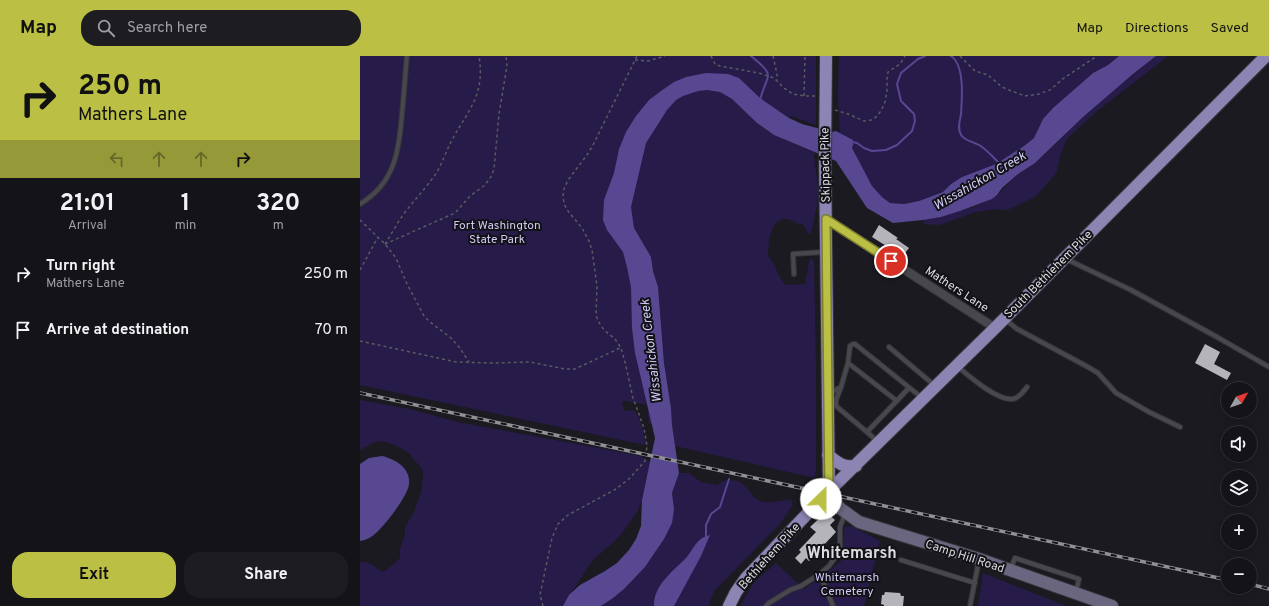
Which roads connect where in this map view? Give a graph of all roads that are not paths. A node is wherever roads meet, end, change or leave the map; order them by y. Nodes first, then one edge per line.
1 (407, 56) edge
2 (826, 56) edge
3 (1266, 56) edge
4 (360, 204) edge
5 (826, 219) junction
6 (826, 251) junction
7 (1064, 258) junction
8 (794, 274) dead end
9 (1004, 319) junction
10 (995, 328) junction
11 (889, 347) dead end
12 (848, 363) junction
13 (957, 366) junction
14 (1269, 367) edge
15 (841, 387) junction
16 (936, 387) junction
17 (1027, 387) dead end
18 (909, 388) junction
19 (827, 394) junction
20 (923, 399) junction
21 (897, 400) junction
22 (1180, 427) dead end
23 (867, 432) junction
24 (879, 443) junction
25 (828, 455) junction
26 (856, 466) junction
27 (829, 491) junction
28 (845, 513) junction
29 (979, 559) junction
30 (901, 560) dead end
31 (820, 574) junction
32 (974, 583) junction
33 (729, 606) edge
34 (766, 606) edge
35 (833, 606) edge
36 (970, 606) edge
37 (1112, 606) edge

1 - 4 lane
2 - 5 main road, Skippack Pike
3 - 7 main road, South Bethlehem Pike
5 - 6 main road, Skippack Pike
5 - 10 street, Mathers Lane
6 - 8 lane
6 - 19 main road, Skippack Pike
7 - 9 main road, South Bethlehem Pike
7 - 14 lane
9 - 10 main road, South Bethlehem Pike
9 - 22 lane
10 - 13 main road, South Bethlehem Pike
11 - 16 lane
12 - 15 lane
12 - 18 lane
12 - 21 lane
13 - 16 main road, South Bethlehem Pike
13 - 17 lane
15 - 19 lane
15 - 23 lane
16 - 20 main road, South Bethlehem Pike
18 - 20 lane
18 - 21 lane
19 - 25 main road, Skippack Pike
20 - 24 main road, South Bethlehem Pike
21 - 23 lane
23 - 24 lane
24 - 26 main road, South Bethlehem Pike
25 - 26 main road
25 - 27 main road, Skippack Pike
26 - 27 main road, South Bethlehem Pike
27 - 28 street, Camp Hill Road
27 - 33 main road, Bethlehem Pike
28 - 29 street, Camp Hill Road
28 - 31 lane
29 - 32 lane
29 - 37 street, Camp Hill Road
30 - 32 lane
31 - 34 lane
31 - 35 lane
32 - 36 lane

